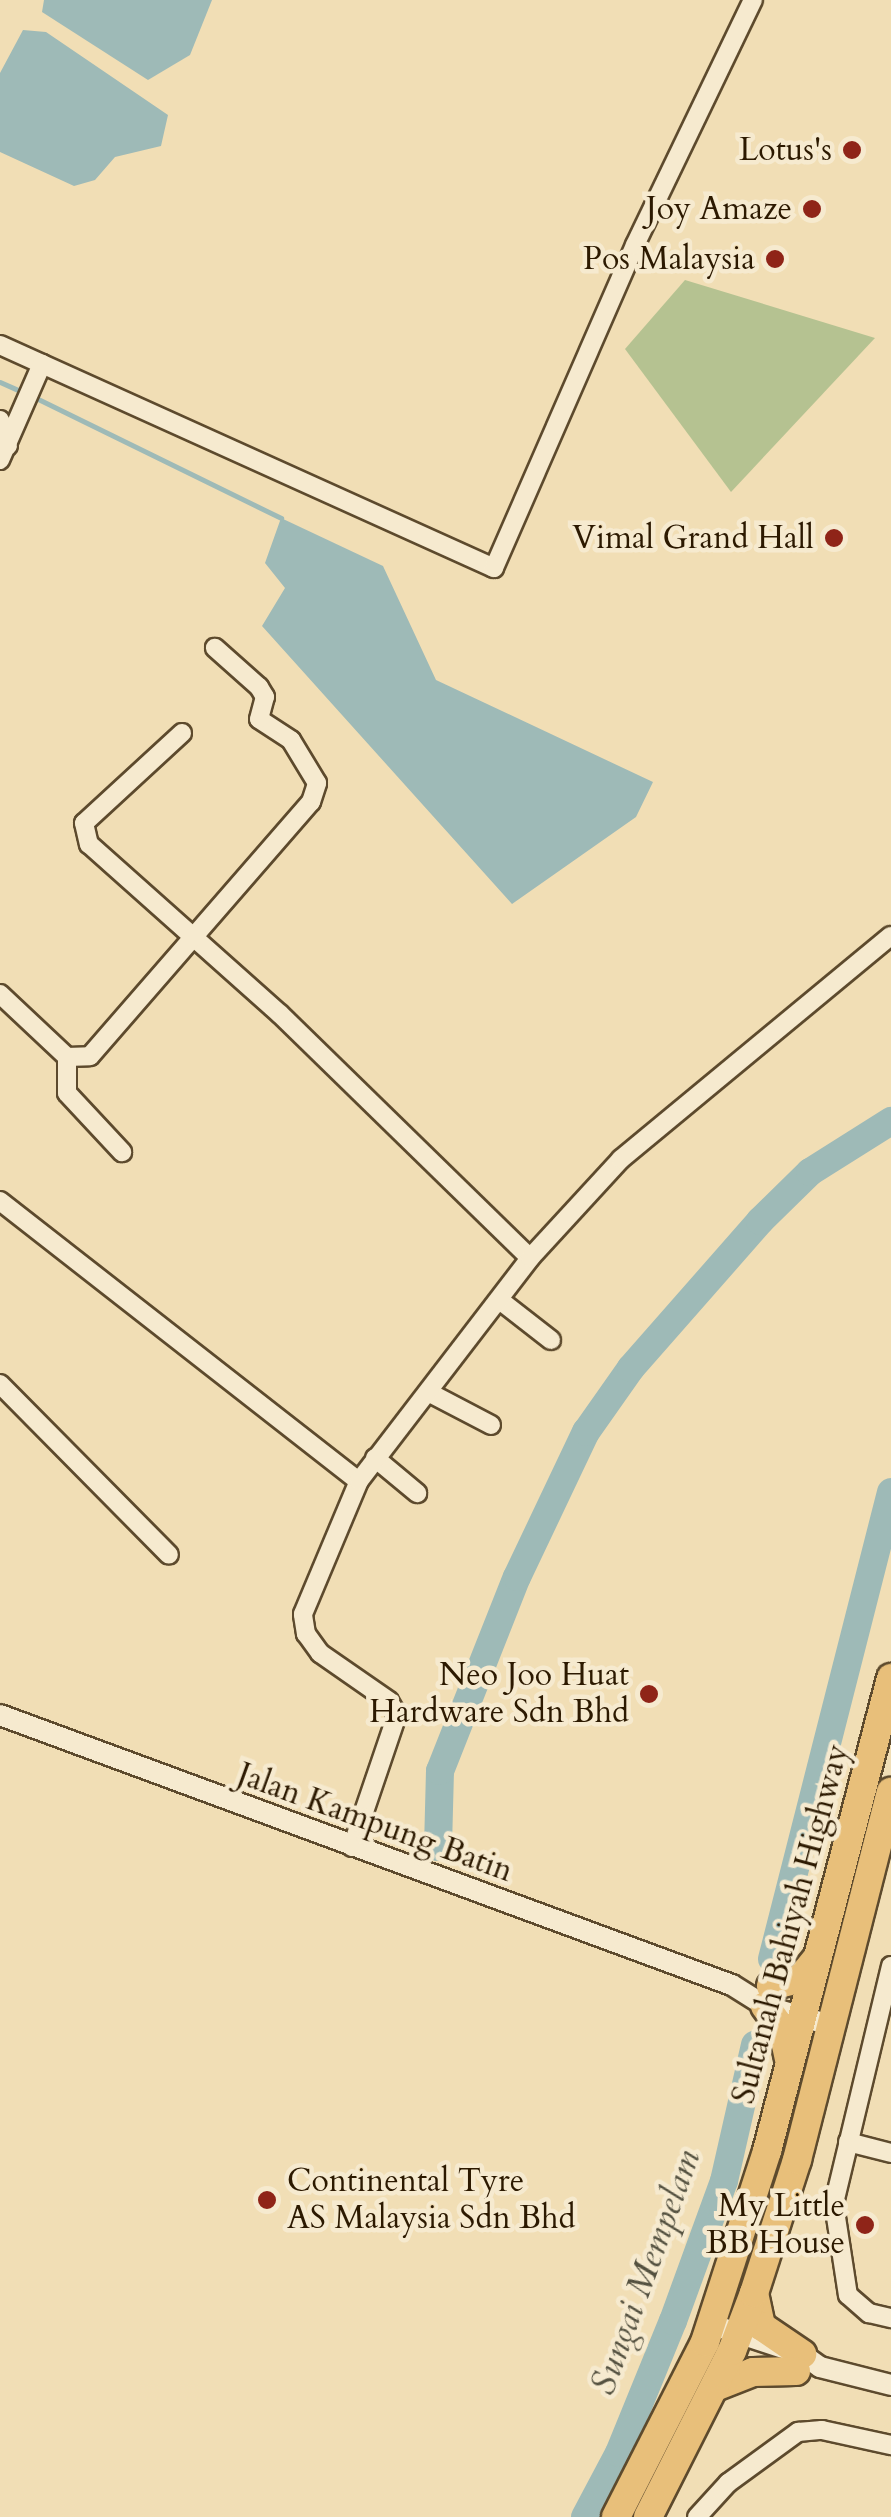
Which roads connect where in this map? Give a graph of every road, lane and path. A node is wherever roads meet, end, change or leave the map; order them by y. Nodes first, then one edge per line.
1 (753, 0) edge
2 (0, 346) edge
3 (42, 364) junction
4 (0, 420) edge
5 (4, 453) edge
6 (215, 648) dead end
7 (182, 733) dead end
8 (891, 936) edge
9 (196, 942) junction
10 (0, 994) edge
11 (67, 1057) junction
12 (122, 1152) dead end
13 (0, 1201) edge
14 (530, 1258) junction
15 (502, 1302) junction
16 (551, 1340) dead end
17 (0, 1384) edge
18 (428, 1392) junction
19 (491, 1425) dead end
20 (375, 1458) junction
21 (359, 1482) junction
22 (418, 1492) dead end
23 (169, 1555) dead end
24 (891, 1678) edge
25 (0, 1716) edge
26 (891, 1792) edge
27 (352, 1847) junction
28 (820, 1954) junction
29 (891, 1968) edge
30 (768, 1996) junction
31 (806, 2006) junction
32 (834, 2014) junction
33 (790, 2066) junction
34 (848, 2142) junction
35 (891, 2153) edge
36 (754, 2294) junction
37 (891, 2318) edge
38 (708, 2333) junction
39 (735, 2342) junction
40 (806, 2364) junction
41 (891, 2385) edge
42 (715, 2386) junction
43 (891, 2445) edge
44 (616, 2517) edge
45 (648, 2517) edge
46 (697, 2517) edge

1 - 3 street
2 - 3 street
3 - 5 street
4 - 5 street
6 - 9 street
7 - 9 street
8 - 14 street
9 - 11 street
9 - 14 street
10 - 11 street
11 - 12 street
13 - 21 street
14 - 15 street
15 - 16 street
15 - 18 street
17 - 23 street
18 - 19 street
18 - 20 street
20 - 21 street
20 - 22 street
21 - 27 street
24 - 28 main road, Sultanah Bahiyah Highway
25 - 27 street, Jalan Kampung Batin
26 - 32 main road, Sultanah Bahiyah Highway
27 - 30 street, Jalan Kampung Batin
28 - 30 main road
28 - 31 main road, Sultanah Bahiyah Highway
29 - 34 street
30 - 31 street, Jalan Kampung Batin
30 - 33 main road
31 - 32 street, Jalan Kampung Batin
31 - 33 main road, Sultanah Bahiyah Highway
32 - 36 main road, Sultanah Bahiyah Highway
33 - 38 main road, Sultanah Bahiyah Highway
34 - 35 street
34 - 37 street
36 - 39 main road, Sultanah Bahiyah Highway
36 - 40 main road
38 - 39 street
38 - 44 main road, Sultanah Bahiyah Highway
39 - 40 street
39 - 42 main road, Sultanah Bahiyah Highway
40 - 41 street
40 - 42 main road
42 - 45 main road, Sultanah Bahiyah Highway
43 - 46 street

